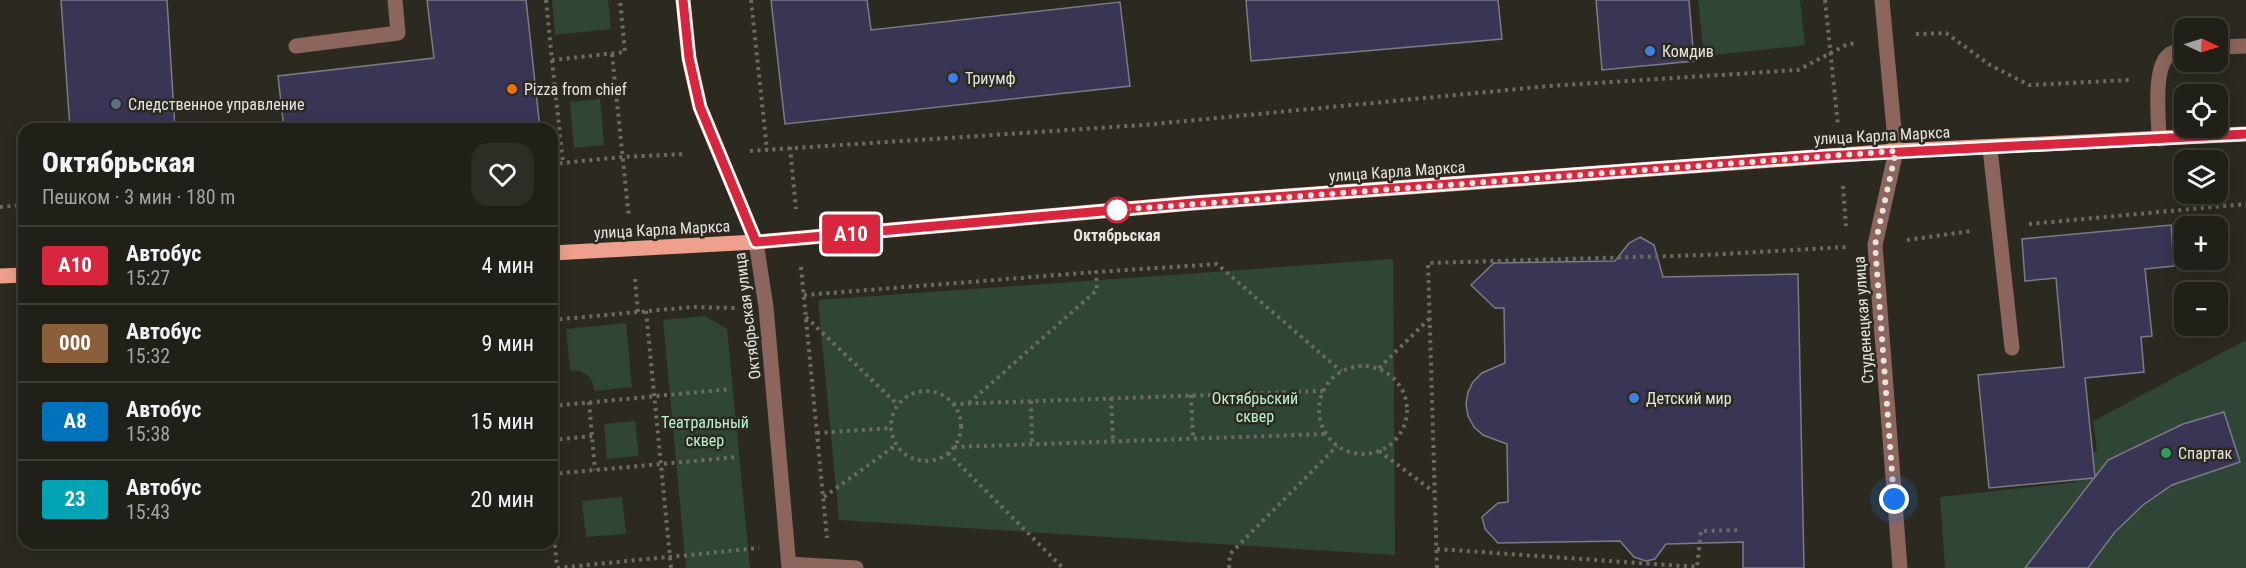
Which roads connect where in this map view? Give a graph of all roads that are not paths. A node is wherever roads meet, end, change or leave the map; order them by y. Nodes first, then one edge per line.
1 (395, 0) edge
2 (683, 0) edge
3 (1882, 0) edge
4 (296, 46) dead end
5 (2246, 46) edge
6 (2228, 47) edge
7 (2174, 53) edge
8 (2246, 134) edge
9 (2159, 139) junction
10 (1990, 148) junction
11 (1896, 151) junction
12 (756, 242) junction
13 (558, 253) edge
14 (18, 275) edge
15 (0, 276) edge
16 (2012, 348) dead end
17 (789, 566) edge
18 (856, 568) edge
19 (1900, 568) edge

1 - 4 street
2 - 12 main road, Октябрьская улица
3 - 11 street, Студенецкая улица
5 - 6 street
7 - 9 street
8 - 9 main road, улица Карла Маркса
9 - 10 main road, улица Карла Маркса
10 - 11 main road, улица Карла Маркса
10 - 16 street
11 - 12 main road, улица Карла Маркса
11 - 19 street, Студенецкая улица
12 - 13 main road, улица Карла Маркса
12 - 17 street, Октябрьская улица
14 - 15 main road
17 - 18 street

